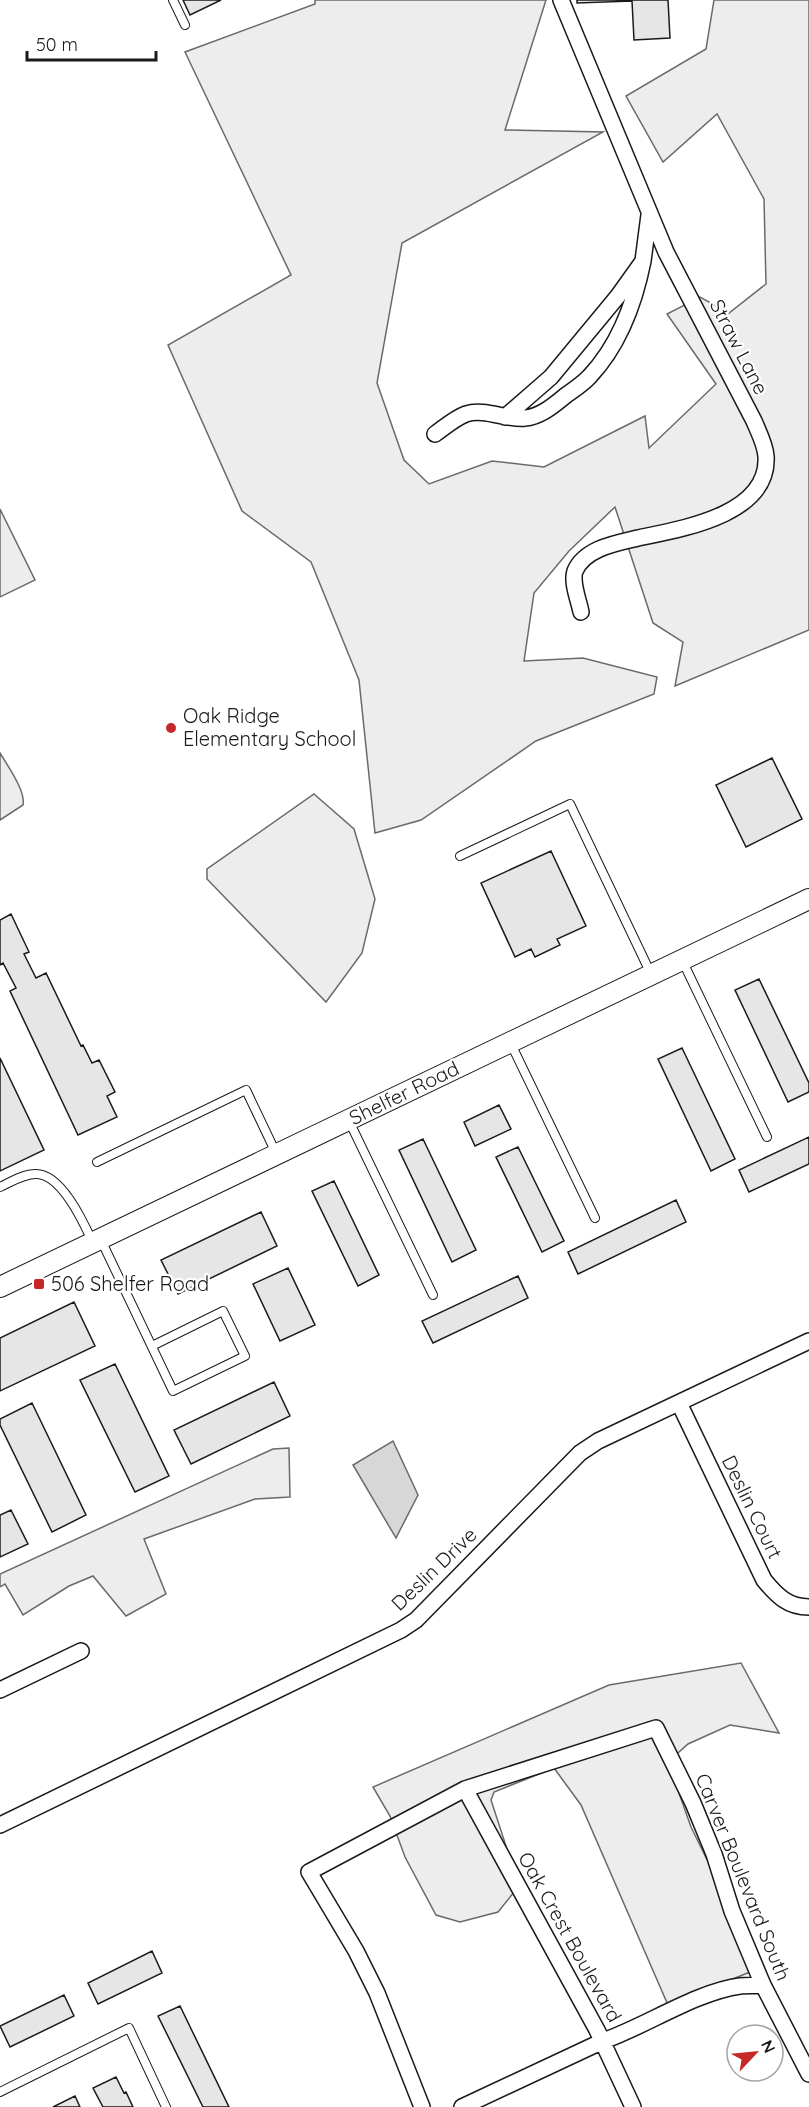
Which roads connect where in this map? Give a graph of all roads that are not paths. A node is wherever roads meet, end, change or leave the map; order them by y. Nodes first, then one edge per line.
1 (173, 0) edge
2 (561, 0) edge
3 (185, 25) dead end
4 (649, 215) junction
5 (643, 261) junction
6 (505, 417) junction
7 (435, 434) dead end
8 (581, 612) dead end
9 (460, 856) dead end
10 (809, 899) edge
11 (682, 960) junction
12 (651, 975) junction
13 (511, 1042) junction
14 (349, 1120) junction
15 (767, 1137) dead end
16 (277, 1154) junction
17 (97, 1162) dead end
18 (0, 1187) edge
19 (595, 1218) dead end
20 (97, 1240) junction
21 (0, 1287) edge
22 (433, 1295) dead end
23 (809, 1341) edge
24 (152, 1346) junction
25 (679, 1403) junction
26 (809, 1607) edge
27 (81, 1651) dead end
28 (0, 1690) edge
29 (465, 1789) junction
30 (0, 1825) edge
31 (763, 1985) junction
32 (603, 2041) junction
33 (809, 2074) edge
34 (0, 2092) edge
35 (166, 2107) edge
36 (422, 2107) edge
37 (462, 2107) edge
38 (633, 2107) edge

1 - 3 lane
2 - 4 street, Straw Lane
4 - 5 street
4 - 8 street, Straw Lane
5 - 6 street
5 - 6 street
6 - 7 street
9 - 12 lane
10 - 11 street, Shelfer Road
11 - 12 street, Shelfer Road
11 - 15 lane
12 - 13 street, Shelfer Road
13 - 14 street, Shelfer Road
13 - 19 lane
14 - 16 street, Shelfer Road
14 - 22 lane
16 - 17 lane
16 - 20 street, Shelfer Road
18 - 20 lane
20 - 21 street, Shelfer Road
20 - 24 lane
23 - 25 street, Deslin Drive
24 - 24 lane
25 - 26 street, Deslin Court
25 - 30 street, Deslin Drive
27 - 28 street
29 - 31 street, Carver Boulevard South
29 - 32 street, Oak Crest Boulevard
29 - 36 street
31 - 32 street
31 - 33 street, Carver Boulevard South
32 - 37 street
32 - 38 street, Oak Crest Boulevard
34 - 35 lane

